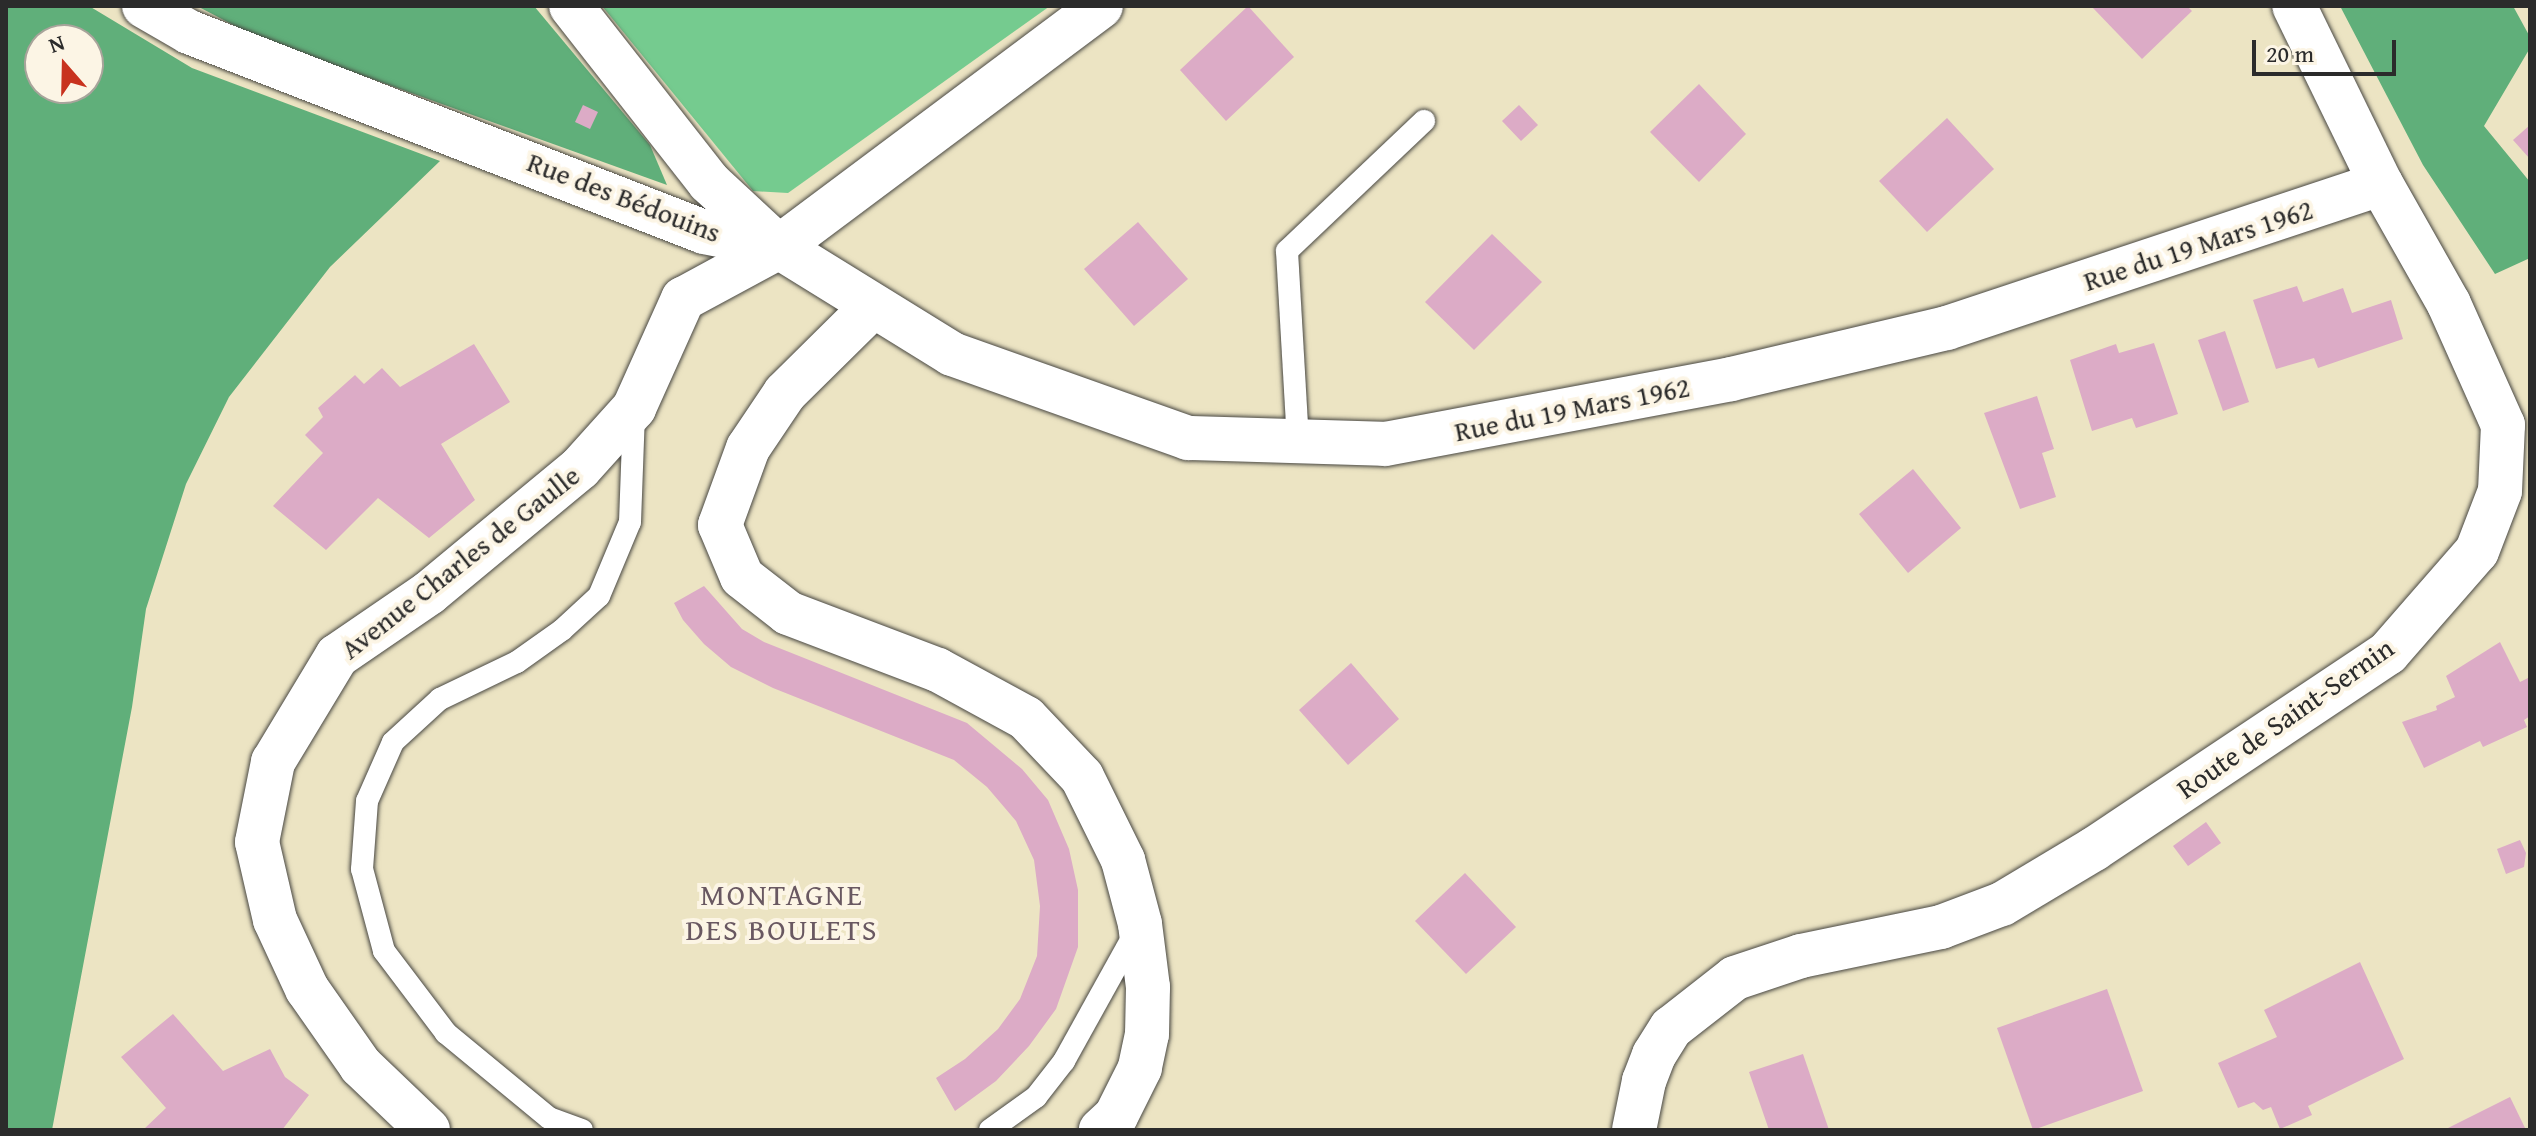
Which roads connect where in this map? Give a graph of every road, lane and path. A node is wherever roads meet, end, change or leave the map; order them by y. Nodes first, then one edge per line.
1 (144, 6) edge
2 (571, 6) edge
3 (1101, 6) edge
4 (2294, 6) edge
5 (1424, 121) dead end
6 (2381, 184) junction
7 (779, 247) junction
8 (873, 306) junction
9 (634, 408) junction
10 (1298, 442) junction
11 (1140, 924) junction
12 (428, 1130) edge
13 (582, 1130) edge
14 (990, 1130) edge
15 (1101, 1130) edge
16 (1634, 1130) edge

1 - 7 street, Rue des Bédouins
2 - 7 street
3 - 7 street
4 - 6 street, Route de Saint-Sernin
5 - 10 lane
6 - 10 street, Rue du 19 Mars 1962
6 - 16 street, Route de Saint-Sernin
7 - 8 street, Rue du 19 Mars 1962
7 - 9 street, Avenue Charles de Gaulle
8 - 10 street, Rue du 19 Mars 1962
8 - 11 street
9 - 12 street, Avenue Charles de Gaulle
9 - 13 lane
11 - 14 lane
11 - 15 street

